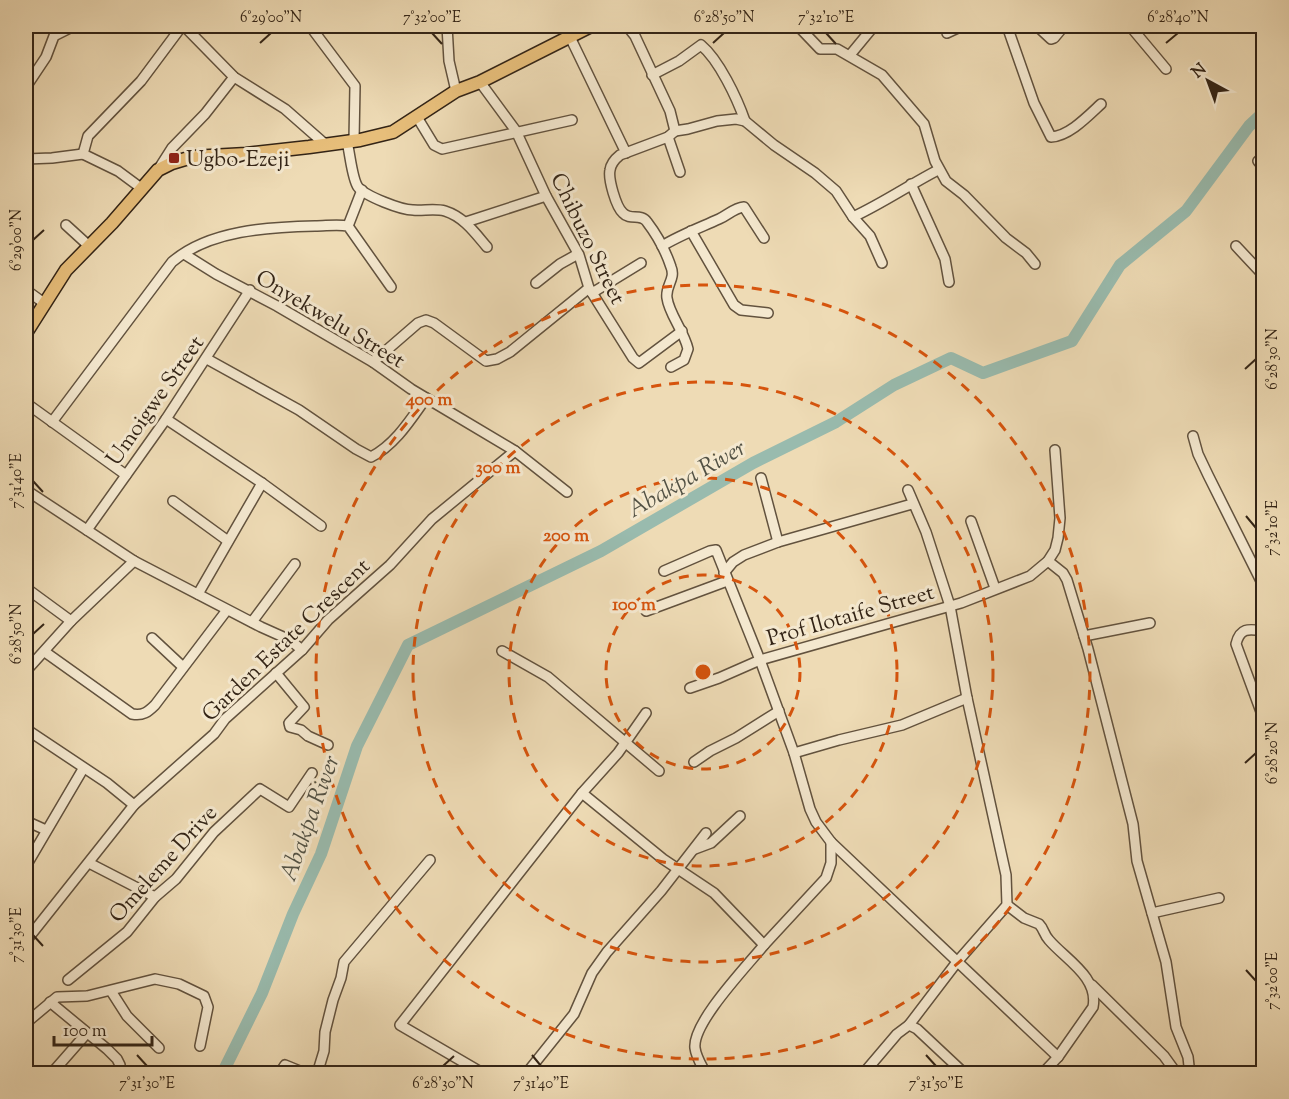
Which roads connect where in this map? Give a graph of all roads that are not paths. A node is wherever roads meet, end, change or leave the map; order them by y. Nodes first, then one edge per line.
1 (74, 26) edge
2 (183, 26) edge
3 (310, 26) edge
4 (447, 26) edge
5 (591, 26) edge
6 (627, 26) edge
7 (798, 26) edge
8 (874, 26) edge
9 (962, 26) edge
10 (1007, 26) edge
11 (1037, 26) edge
12 (1064, 26) edge
13 (1130, 26) edge
14 (947, 33) dead end
15 (570, 37) junction
16 (849, 55) junction
17 (1166, 69) dead end
18 (652, 75) junction
19 (234, 77) junction
20 (480, 82) junction
21 (26, 87) edge
22 (456, 91) junction
23 (1101, 104) dead end
24 (417, 117) junction
25 (572, 120) dead end
26 (745, 121) junction
27 (516, 131) junction
28 (671, 134) junction
29 (351, 141) junction
30 (326, 145) junction
31 (626, 153) junction
32 (83, 154) junction
33 (1263, 157) edge
34 (26, 159) edge
35 (1263, 168) edge
36 (158, 170) junction
37 (938, 170) junction
38 (680, 172) dead end
39 (911, 184) junction
40 (141, 188) junction
41 (362, 190) junction
42 (546, 196) junction
43 (853, 217) junction
44 (466, 222) junction
45 (66, 225) dead end
46 (348, 226) junction
47 (691, 231) junction
48 (765, 238) dead end
49 (89, 246) junction
50 (662, 246) junction
51 (1236, 246) dead end
52 (487, 247) dead end
53 (578, 254) junction
54 (181, 256) junction
55 (641, 263) dead end
56 (882, 263) dead end
57 (1035, 264) dead end
58 (1263, 276) edge
59 (950, 282) dead end
60 (536, 283) dead end
61 (391, 288) dead end
62 (26, 290) edge
63 (250, 290) junction
64 (591, 290) junction
65 (44, 303) junction
66 (768, 313) dead end
67 (682, 331) junction
68 (26, 333) edge
69 (207, 359) junction
70 (373, 362) junction
71 (671, 367) dead end
72 (426, 398) junction
73 (26, 403) edge
74 (166, 419) junction
75 (52, 422) junction
76 (1194, 436) dead end
77 (1055, 450) dead end
78 (515, 451) junction
79 (126, 475) junction
80 (761, 478) dead end
81 (262, 483) junction
82 (26, 490) edge
83 (908, 490) dead end
84 (567, 492) dead end
85 (173, 501) dead end
86 (912, 504) junction
87 (971, 521) dead end
88 (321, 526) dead end
89 (87, 530) junction
90 (228, 541) junction
91 (778, 542) junction
92 (134, 561) junction
93 (1048, 561) junction
94 (295, 564) dead end
95 (664, 571) dead end
96 (725, 577) junction
97 (1263, 587) edge
98 (26, 588) edge
99 (994, 588) junction
100 (198, 594) junction
101 (950, 606) junction
102 (227, 610) junction
103 (646, 611) dead end
104 (71, 621) junction
105 (252, 622) junction
106 (1150, 623) dead end
107 (1263, 631) edge
108 (1084, 636) junction
109 (152, 638) dead end
110 (302, 650) junction
111 (502, 651) dead end
112 (45, 652) junction
113 (760, 660) junction
114 (183, 667) junction
115 (26, 671) edge
116 (276, 673) junction
117 (690, 688) dead end
118 (967, 698) junction
119 (779, 711) junction
120 (646, 713) dead end
121 (1263, 720) edge
122 (26, 729) edge
123 (624, 743) junction
124 (328, 745) dead end
125 (794, 753) junction
126 (694, 762) dead end
127 (83, 769) junction
128 (659, 771) dead end
129 (312, 773) dead end
130 (582, 793) junction
131 (134, 805) junction
132 (740, 816) dead end
133 (26, 820) edge
134 (46, 830) junction
135 (706, 833) dead end
136 (831, 842) junction
137 (693, 850) junction
138 (430, 860) dead end
139 (89, 863) junction
140 (26, 866) edge
141 (678, 869) junction
142 (155, 897) junction
143 (1219, 898) dead end
144 (1004, 908) junction
145 (1152, 913) junction
146 (26, 941) edge
147 (764, 945) junction
148 (957, 962) junction
149 (68, 981) dead end
150 (1090, 983) junction
151 (111, 991) junction
152 (51, 1002) junction
153 (26, 1023) edge
154 (909, 1025) junction
155 (87, 1033) junction
156 (200, 1046) dead end
157 (159, 1048) dead end
158 (1058, 1057) junction
159 (51, 1074) edge
160 (116, 1074) edge
161 (279, 1074) edge
162 (307, 1074) edge
163 (317, 1074) edge
164 (484, 1074) edge
165 (526, 1074) edge
166 (706, 1074) edge
167 (863, 1074) edge
168 (964, 1074) edge
169 (1042, 1074) edge
170 (1177, 1074) edge
171 (1187, 1074) edge

1 - 21 street
2 - 19 street
2 - 32 street
3 - 29 street
4 - 22 street
5 - 15 main road
6 - 18 street
7 - 16 street
8 - 16 street
9 - 14 street
10 - 23 street
11 - 12 street
13 - 17 street
15 - 20 main road
15 - 31 street
16 - 37 street
18 - 26 street
18 - 28 street
19 - 30 street
19 - 36 street
20 - 22 main road
20 - 27 street, Chibuzo Street
22 - 24 main road
24 - 27 street
24 - 29 main road
25 - 27 street
26 - 28 street
26 - 43 street
27 - 42 street, Chibuzo Street
28 - 31 street
28 - 38 street
29 - 30 main road
29 - 41 street
30 - 36 main road
31 - 50 street
32 - 34 street
32 - 40 street
33 - 35 street
36 - 40 main road
37 - 39 street
37 - 57 street
39 - 43 street
39 - 59 street
40 - 49 main road
41 - 44 street
41 - 46 street
42 - 44 street
42 - 53 street, Chibuzo Street
43 - 56 street
44 - 52 street
45 - 49 street
46 - 54 street
46 - 61 street
47 - 48 street
47 - 50 street
47 - 66 street
49 - 65 main road
50 - 67 street
51 - 58 street
53 - 60 street
53 - 64 street, Chibuzo Street
54 - 63 street, Onyekwelu Street
54 - 75 street
55 - 64 street
62 - 65 street
63 - 69 street, Umoigwe Street
63 - 70 street, Onyekwelu Street
64 - 67 street, Chibuzo Street
64 - 70 street
65 - 68 main road
67 - 71 street
69 - 72 street
69 - 74 street, Umoigwe Street
70 - 72 street, Onyekwelu Street
72 - 78 street, Onyekwelu Street
73 - 75 street
74 - 79 street, Umoigwe Street
74 - 81 street
75 - 79 street
76 - 97 street
77 - 93 street
78 - 84 street, Onyekwelu Street
78 - 110 street, Garden Estate Crescent
79 - 89 street, Umoigwe Street
80 - 91 street
81 - 88 street
81 - 90 street
82 - 89 street
83 - 86 street
85 - 90 street
86 - 91 street
86 - 101 street
87 - 99 street
89 - 92 street
90 - 100 street
91 - 96 street
92 - 100 street
92 - 104 street
93 - 99 street, Prof Ilotaife Street
93 - 108 street
94 - 105 street
95 - 96 street
96 - 103 street
96 - 113 street
98 - 104 street
99 - 101 street, Prof Ilotaife Street
100 - 102 street
101 - 113 street, Prof Ilotaife Street
101 - 118 street
102 - 105 street
102 - 114 street
104 - 112 street
105 - 110 street
106 - 108 street
107 - 121 street
108 - 145 street
109 - 114 street
110 - 116 street, Garden Estate Crescent
111 - 123 street
112 - 114 street
112 - 115 street
113 - 117 street, Prof Ilotaife Street
113 - 119 street
116 - 124 street
116 - 131 street, Garden Estate Crescent
118 - 125 street
118 - 144 street
119 - 125 street
119 - 126 street
120 - 123 street
122 - 127 street
123 - 128 street
123 - 130 street
125 - 136 street
127 - 131 street
127 - 134 street
129 - 142 street, Omeleme Drive
130 - 141 street
130 - 164 street
131 - 139 street, Garden Estate Crescent
132 - 137 street
133 - 134 street
134 - 140 street
135 - 137 street
136 - 147 street
136 - 148 street
137 - 141 street
138 - 163 street
139 - 142 street
139 - 146 street, Garden Estate Crescent
141 - 147 street
141 - 165 street
142 - 149 street, Omeleme Drive
143 - 145 street
144 - 148 street
144 - 150 street
145 - 171 street
147 - 166 street
148 - 154 street
148 - 158 street
150 - 158 street
150 - 170 street
151 - 152 street
151 - 156 street
151 - 157 street
152 - 153 street
152 - 155 street
154 - 167 street
154 - 168 street
155 - 159 street
155 - 160 street
158 - 169 street
161 - 162 street

